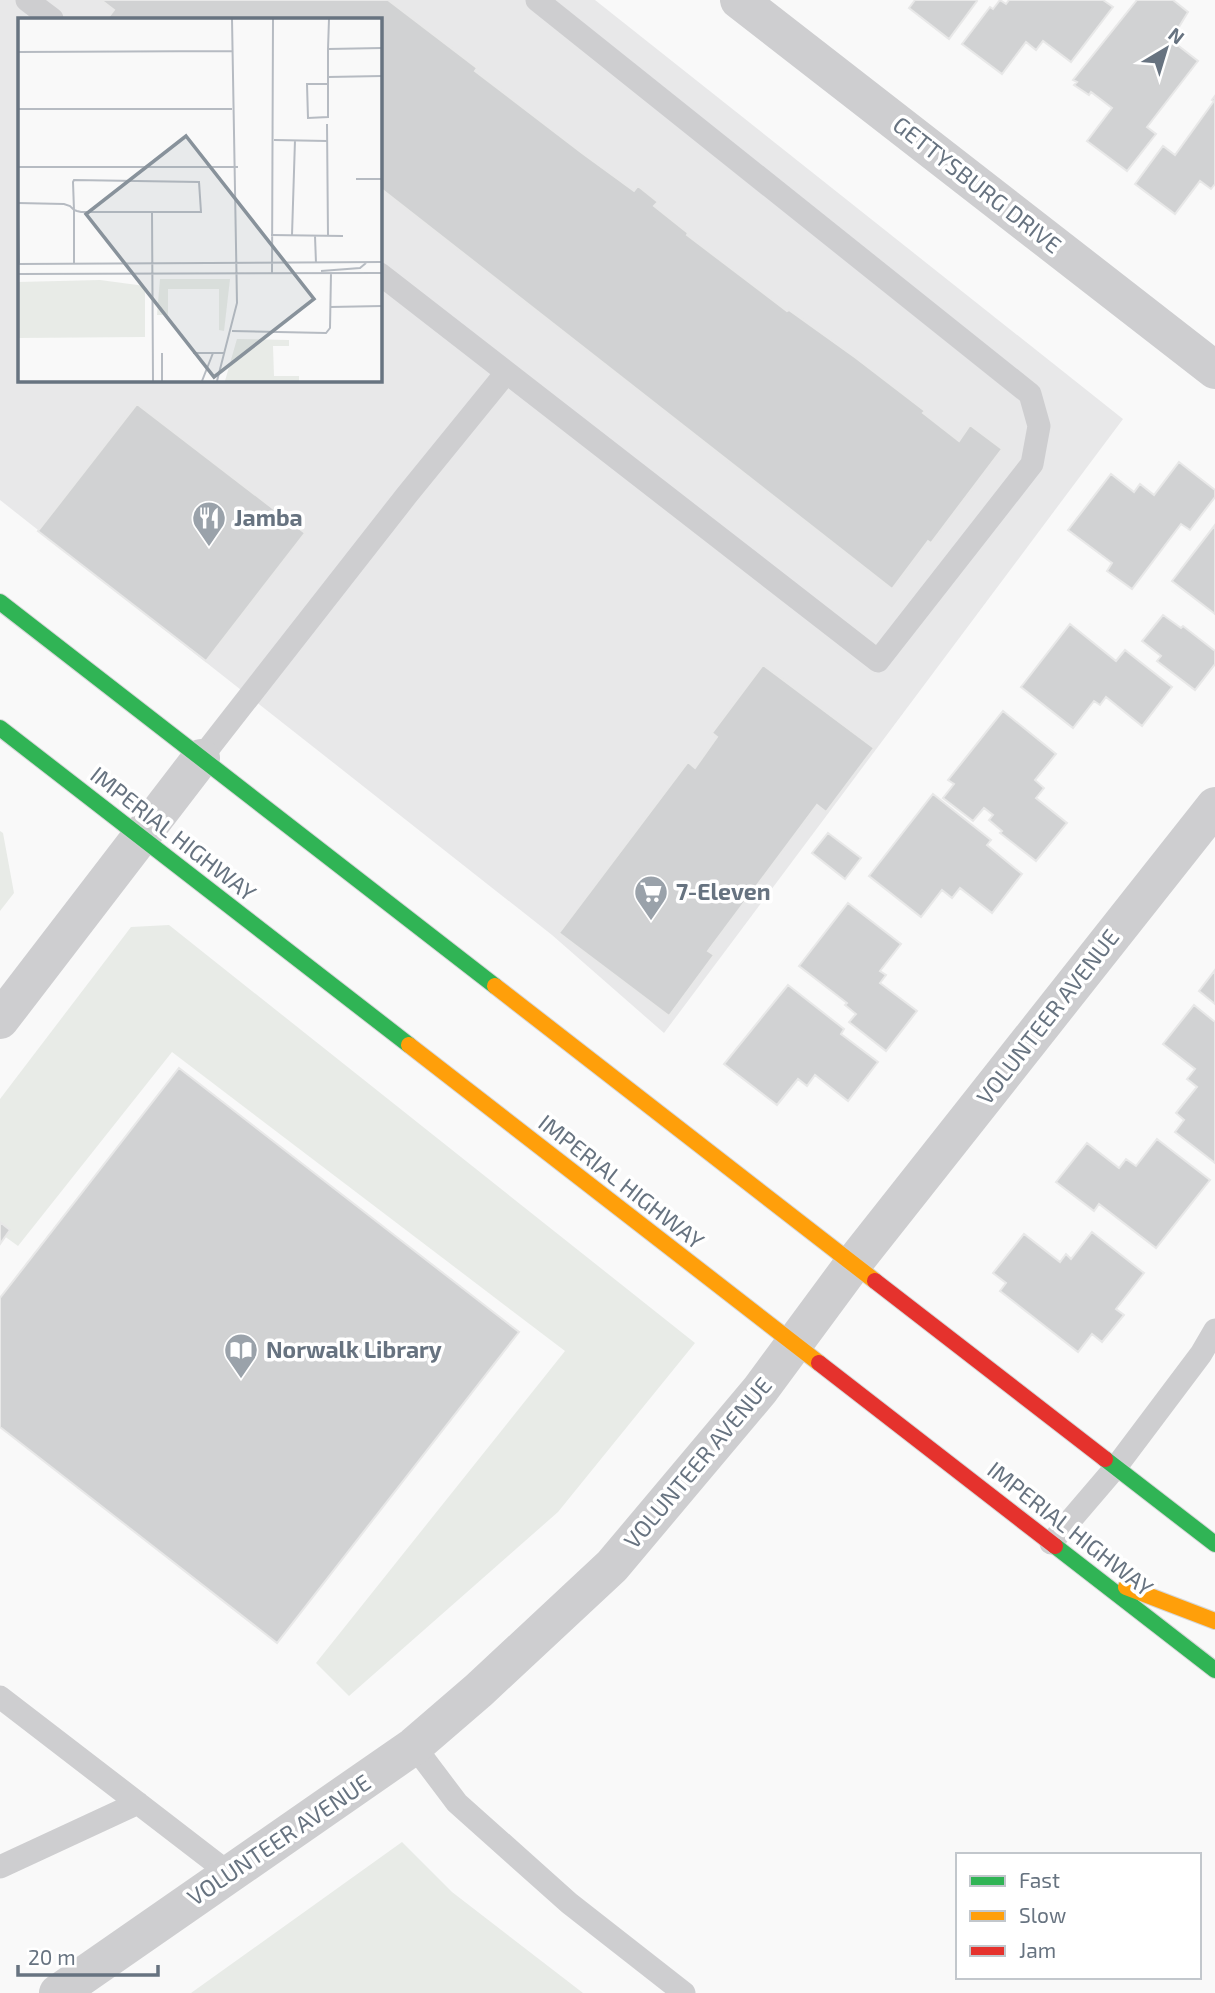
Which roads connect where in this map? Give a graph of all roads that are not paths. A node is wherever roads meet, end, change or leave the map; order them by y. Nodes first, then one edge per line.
1 (27, 0) edge
2 (537, 0) edge
3 (739, 0) edge
4 (51, 18) edge
5 (382, 276) edge
6 (1215, 370) edge
7 (506, 373) junction
8 (0, 602) edge
9 (0, 728) edge
10 (201, 758) junction
11 (1215, 806) edge
12 (139, 837) junction
13 (0, 1020) edge
14 (853, 1264) junction
15 (1215, 1330) edge
16 (796, 1345) junction
17 (1116, 1467) junction
18 (1051, 1543) junction
19 (1215, 1544) edge
20 (1088, 1572) junction
21 (1215, 1621) edge
22 (1215, 1670) edge
23 (0, 1697) edge
24 (414, 1746) junction
25 (138, 1803) junction
26 (0, 1867) edge
27 (230, 1874) junction
28 (58, 1993) edge
29 (684, 1993) edge

1 - 4 lane
2 - 7 lane
3 - 6 street, GETTYSBURG DRIVE
5 - 7 lane
7 - 10 lane
8 - 10 main road
9 - 12 main road, IMPERIAL HIGHWAY
10 - 12 street
10 - 14 main road
11 - 14 street, VOLUNTEER AVENUE
12 - 13 street
12 - 16 main road, IMPERIAL HIGHWAY
14 - 16 street, VOLUNTEER AVENUE
14 - 17 main road
15 - 17 lane
16 - 18 main road, IMPERIAL HIGHWAY
16 - 24 street, VOLUNTEER AVENUE
17 - 18 lane
17 - 19 main road
18 - 20 main road, IMPERIAL HIGHWAY
20 - 21 main road
20 - 22 main road, IMPERIAL HIGHWAY
23 - 25 lane
24 - 27 street, VOLUNTEER AVENUE
24 - 29 lane
25 - 26 lane
25 - 27 lane
27 - 28 street, VOLUNTEER AVENUE

